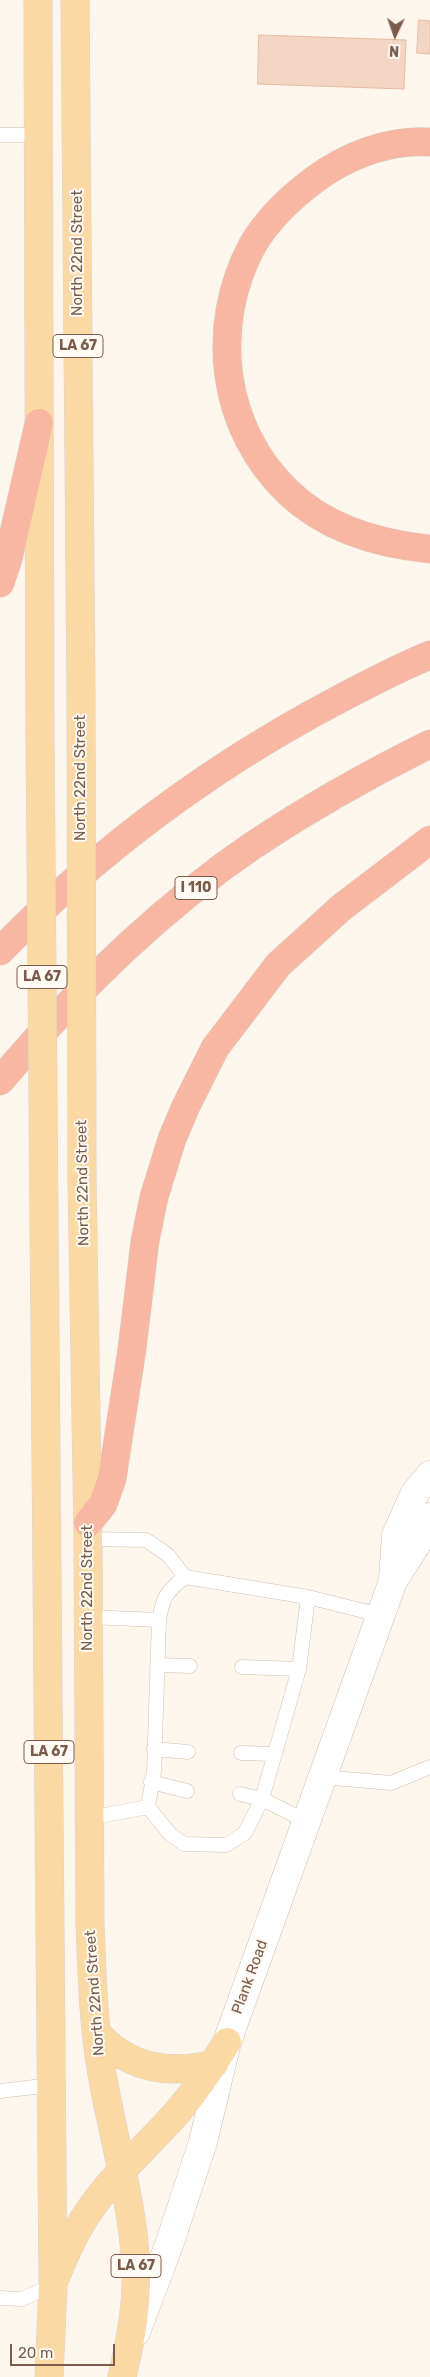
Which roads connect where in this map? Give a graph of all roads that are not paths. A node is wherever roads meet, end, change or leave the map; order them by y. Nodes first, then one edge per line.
1 (38, 0) edge
2 (75, 0) edge
3 (0, 135) edge
4 (38, 135) junction
5 (430, 142) edge
6 (39, 423) junction
7 (430, 549) edge
8 (0, 583) edge
9 (430, 655) edge
10 (430, 744) edge
11 (430, 840) edge
12 (0, 951) edge
13 (0, 1081) edge
14 (430, 1475) edge
15 (430, 1494) edge
16 (430, 1517) edge
17 (88, 1531) junction
18 (418, 1542) junction
19 (185, 1577) junction
20 (393, 1580) junction
21 (308, 1597) junction
22 (380, 1615) junction
23 (88, 1617) junction
24 (159, 1620) junction
25 (157, 1665) junction
26 (190, 1666) dead end
27 (242, 1667) dead end
28 (299, 1669) junction
29 (154, 1749) junction
30 (188, 1752) dead end
31 (241, 1753) dead end
32 (273, 1754) junction
33 (430, 1767) edge
34 (322, 1777) junction
35 (151, 1782) junction
36 (187, 1791) dead end
37 (240, 1794) dead end
38 (262, 1799) junction
39 (148, 1807) junction
40 (89, 1818) junction
41 (306, 1821) junction
42 (97, 2033) junction
43 (220, 2053) junction
44 (52, 2085) junction
45 (0, 2091) edge
46 (121, 2170) junction
47 (53, 2285) junction
48 (0, 2298) edge
49 (124, 2369) edge
50 (49, 2377) edge

1 - 4 main road, LA 67
2 - 17 main road, North 22nd Street / LA 67, bridge
3 - 4 lane
4 - 6 main road, LA 67
5 - 7 highway
6 - 8 highway
6 - 44 main road, LA 67, bridge
9 - 12 highway
10 - 13 highway, I 110
11 - 17 highway
14 - 20 street, Plank Road
15 - 18 street, Plank Road
16 - 18 street, Plank Road
17 - 19 lane
17 - 23 main road, North 22nd Street / LA 67
18 - 20 street, Plank Road
19 - 21 lane
19 - 24 lane
20 - 22 street, Plank Road
21 - 22 lane
21 - 28 lane
22 - 34 street, Plank Road
23 - 24 lane
23 - 40 main road, North 22nd Street / LA 67
24 - 25 lane
25 - 26 lane
25 - 29 lane
27 - 28 lane
28 - 32 lane
29 - 30 lane
29 - 35 lane
31 - 32 lane
32 - 38 lane
33 - 34 lane
34 - 41 street, Plank Road
35 - 36 lane
35 - 39 lane
37 - 38 lane
38 - 39 lane
38 - 41 lane
39 - 40 lane
40 - 42 main road, North 22nd Street / LA 67
41 - 43 street, Plank Road
42 - 43 main road
42 - 46 main road, North 22nd Street / LA 67
43 - 46 main road
43 - 49 street, Plank Road
44 - 45 lane
44 - 47 main road, LA 67
46 - 47 main road
46 - 49 main road, North 22nd Street / LA 67
47 - 48 lane
47 - 50 main road, LA 67

